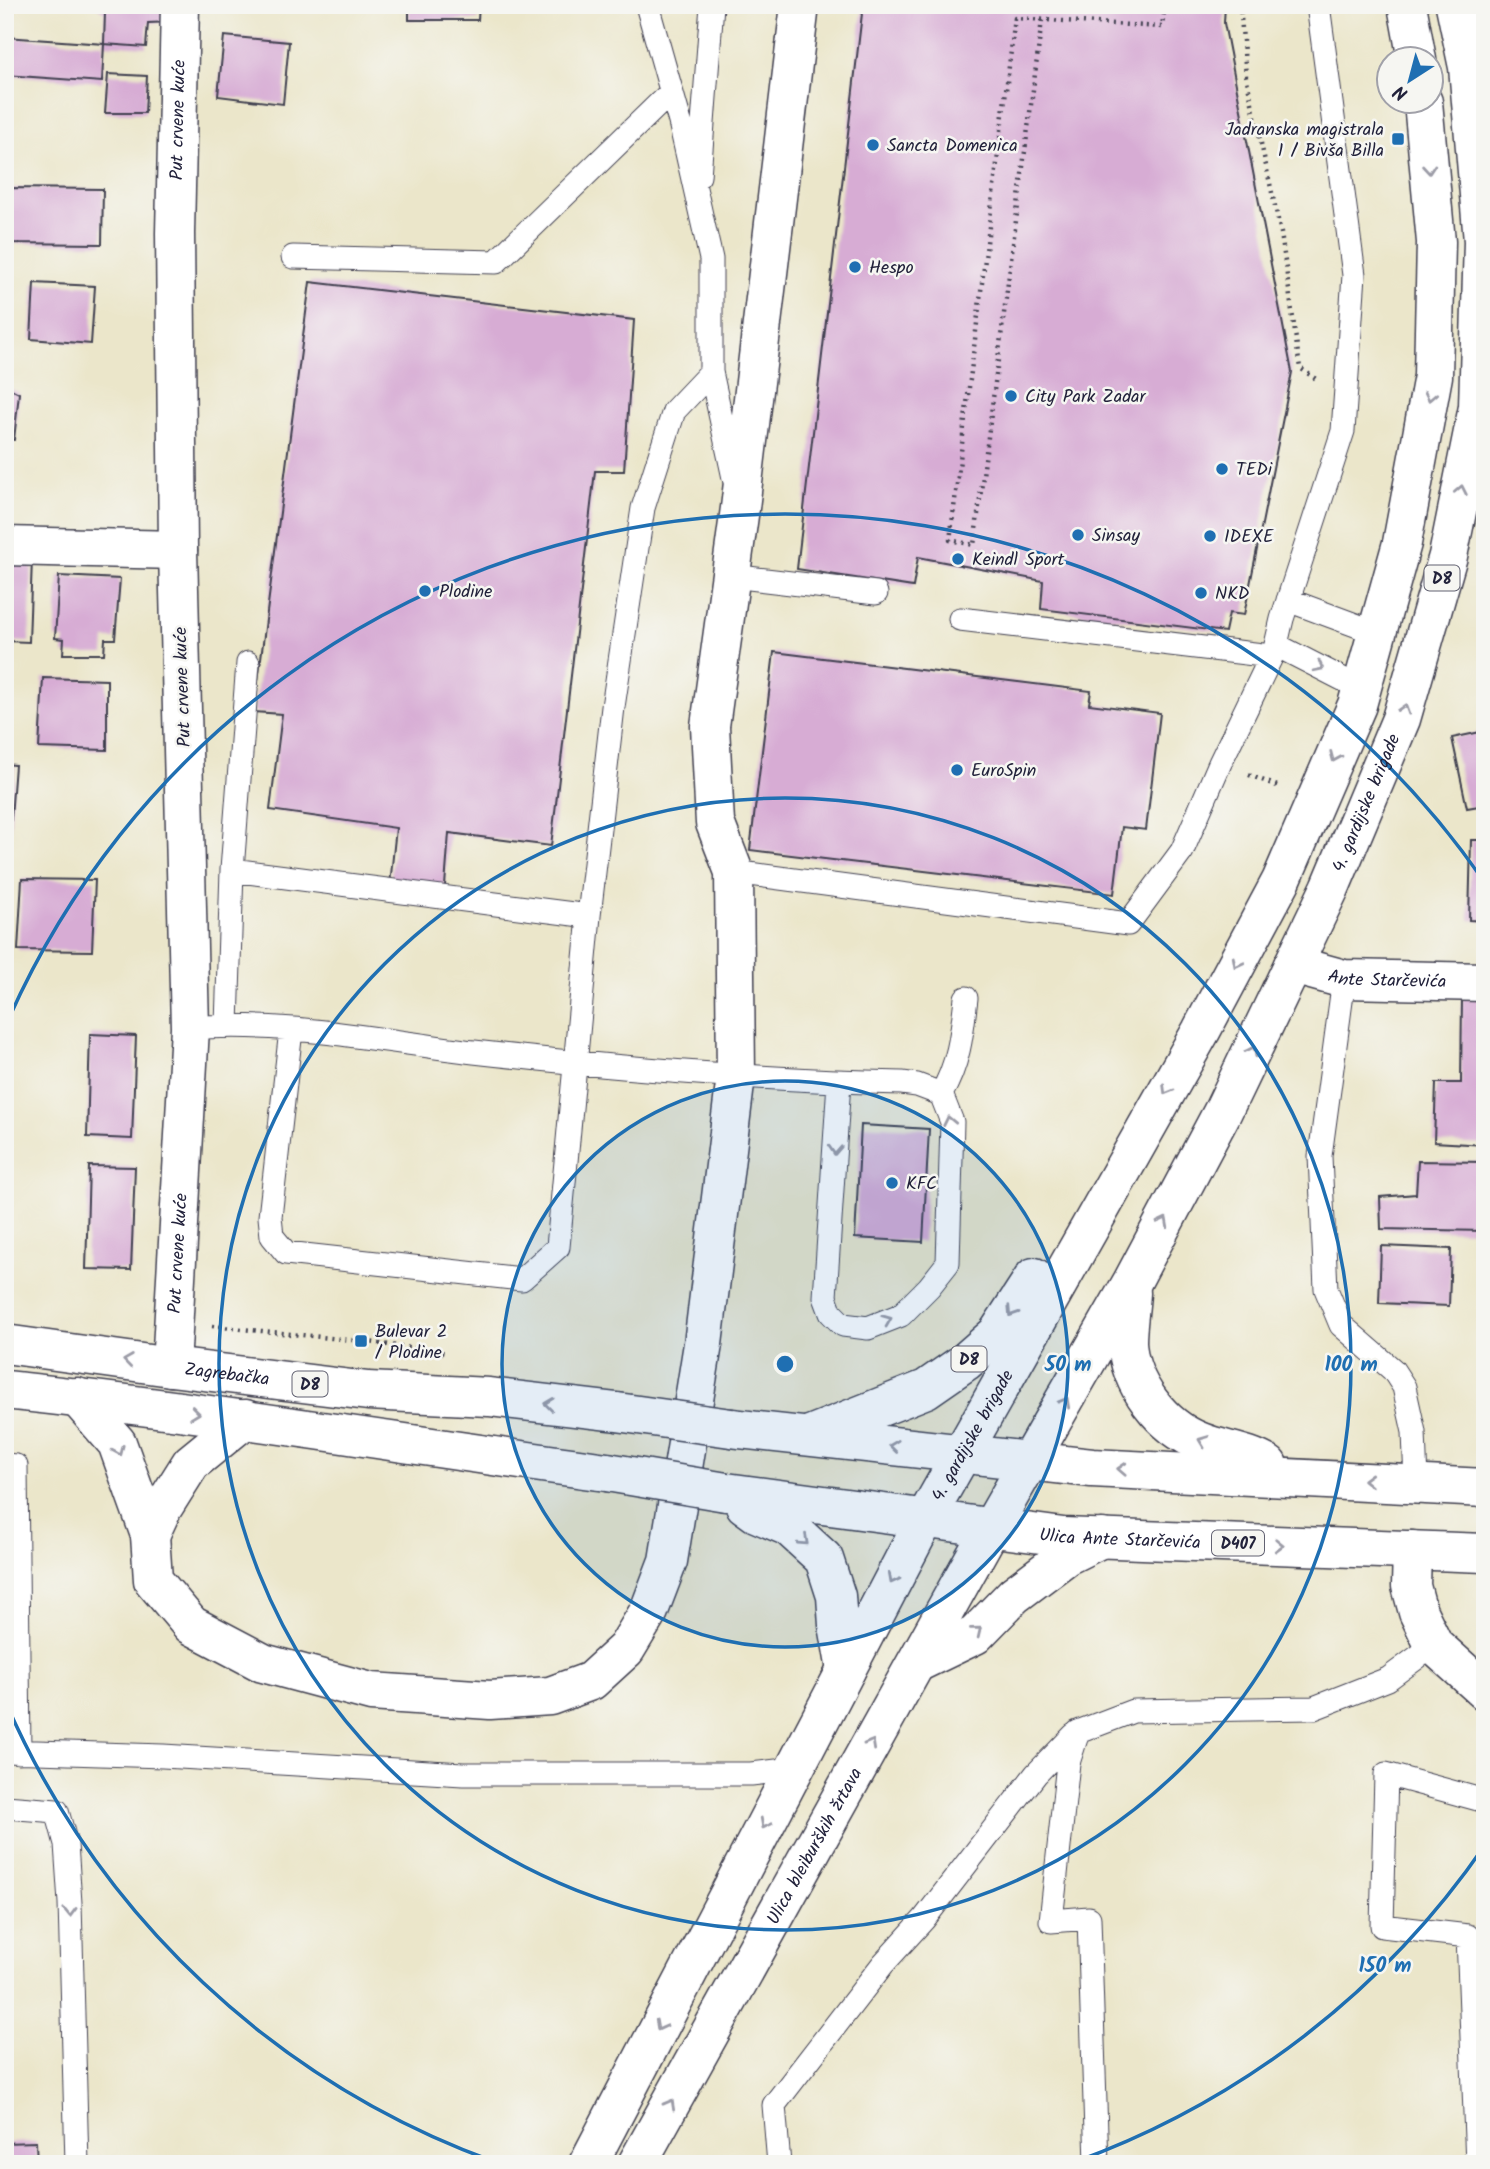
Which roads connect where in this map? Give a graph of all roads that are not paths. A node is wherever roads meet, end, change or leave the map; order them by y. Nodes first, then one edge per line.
1 (180, 5) edge
2 (647, 5) edge
3 (712, 5) edge
4 (800, 5) edge
5 (1318, 5) edge
6 (1406, 5) edge
7 (1455, 5) edge
8 (1414, 46) edge
9 (671, 92) junction
10 (1424, 116) edge
11 (697, 200) junction
12 (293, 257) dead end
13 (711, 372) junction
14 (1481, 407) edge
15 (740, 508) junction
16 (5, 546) edge
17 (178, 550) junction
18 (732, 576) junction
19 (876, 593) dead end
20 (1288, 600) junction
21 (960, 619) dead end
22 (1377, 633) junction
23 (1273, 651) junction
24 (248, 663) dead end
25 (1362, 689) junction
26 (232, 870) junction
27 (734, 872) junction
28 (589, 916) junction
29 (1293, 965) junction
30 (1344, 979) junction
31 (1485, 982) edge
32 (966, 998) dead end
33 (208, 1026) junction
34 (291, 1030) junction
35 (575, 1063) junction
36 (736, 1076) junction
37 (839, 1082) junction
38 (941, 1094) junction
39 (1089, 1226) junction
40 (1132, 1282) junction
41 (5, 1344) edge
42 (171, 1367) junction
43 (5, 1390) edge
44 (77, 1397) junction
45 (245, 1419) junction
46 (806, 1436) junction
47 (962, 1454) junction
48 (1031, 1461) junction
49 (5, 1465) edge
50 (1288, 1477) junction
51 (1416, 1482) junction
52 (1485, 1488) edge
53 (726, 1492) junction
54 (925, 1519) junction
55 (991, 1528) junction
56 (149, 1535) junction
57 (1104, 1537) junction
58 (1412, 1550) junction
59 (1485, 1553) edge
60 (1434, 1644) junction
61 (917, 1662) junction
62 (846, 1670) junction
63 (1485, 1691) edge
64 (1078, 1732) junction
65 (12, 1752) edge
66 (794, 1769) junction
67 (1485, 1801) edge
68 (5, 1807) edge
69 (77, 2164) edge
70 (588, 2164) edge
71 (637, 2164) edge
72 (779, 2164) edge
73 (1097, 2164) edge
74 (1477, 2164) edge

1 - 17 main road, Put crvene kuće
2 - 9 lane
3 - 11 lane
4 - 15 main road
5 - 20 lane
6 - 8 main road
7 - 14 main road, 4. gardijske brigade / D8
9 - 11 lane
9 - 12 lane
10 -> 22 main road, 4. gardijske brigade / D8
11 - 13 lane
13 - 15 lane
13 - 28 lane
29 -> 14 main road, 4. gardijske brigade / D8
15 - 18 main road
16 - 17 main road
17 - 33 main road, Put crvene kuće
18 - 19 lane
18 - 27 main road
20 - 22 lane
20 - 23 lane
21 - 23 lane
22 - 25 main road, 4. gardijske brigade / D8
23 -> 25 lane
23 - 27 lane
24 - 26 lane
25 -> 39 main road, 4. gardijske brigade / D8
26 - 28 lane
26 - 33 lane
27 - 36 main road
28 - 35 lane
29 - 30 main road, Ante Starčevića
40 -> 29 main road, 4. gardijske brigade / D8
30 - 31 main road, Ante Starčevića
30 - 51 lane
32 - 38 lane
33 - 34 lane
33 - 42 main road, Put crvene kuće
34 - 35 lane
34 - 35 lane
35 - 36 lane
36 - 37 lane
36 - 56 main road
37 - 38 lane
37 -> 38 lane
39 -> 46 main road, D8
39 - 47 main road, 4. gardijske brigade / D8
48 -> 40 main road, 4. gardijske brigade / D8
50 -> 40 main road
42 -> 41 main road, Zagrebačka / D8
46 -> 42 main road, Zagrebačka / D8, bridge
43 - 44 main road
44 -> 45 main road
44 -> 56 main road
45 - 53 main road, Ulica Ante Starčevića, bridge
45 - 56 main road
47 -> 46 main road, D8
47 - 48 main road
47 - 54 main road, 4. gardijske brigade / D8
50 -> 48 main road
48 - 55 main road, 4. gardijske brigade / D8
49 - 65 lane
51 -> 50 main road
51 - 52 main road
53 - 54 main road, Ulica Ante Starčevića
53 -> 62 main road
54 - 55 main road, Ulica Ante Starčevića
54 -> 62 main road
55 - 57 main road, Ulica Ante Starčevića / D407
55 - 61 main road, Ulica bleiburških žrtava
57 -> 58 main road, Ulica Ante Starčevića / D407
61 -> 57 main road
58 - 59 main road, Ulica Ante Starčevića / D407
58 - 60 main road
60 - 63 main road
60 - 64 lane
71 -> 61 main road, Ulica bleiburških žrtava
62 - 66 main road
64 - 72 lane
64 - 73 lane
65 - 66 lane
66 -> 70 main road
67 - 74 lane
68 -> 69 lane

